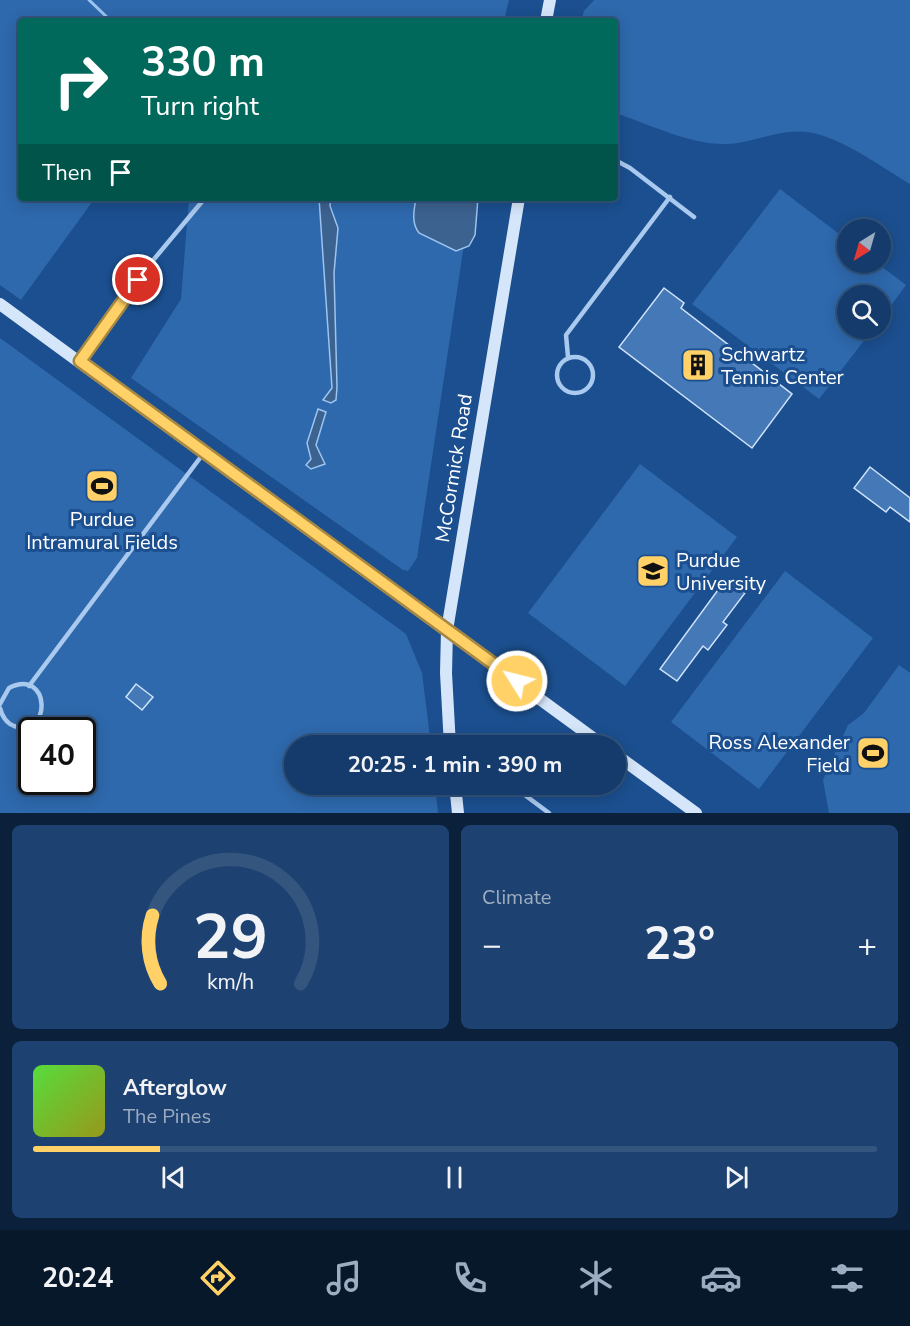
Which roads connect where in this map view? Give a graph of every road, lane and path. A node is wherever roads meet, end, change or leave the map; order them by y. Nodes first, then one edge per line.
1 (550, 0) edge
2 (547, 18) edge
3 (618, 162) edge
4 (670, 197) junction
5 (202, 201) edge
6 (518, 201) edge
7 (694, 217) dead end
8 (0, 304) edge
9 (568, 357) junction
10 (80, 361) junction
11 (203, 454) junction
12 (447, 630) junction
13 (29, 686) junction
14 (0, 706) edge
15 (449, 735) edge
16 (589, 735) edge
17 (626, 762) edge
18 (456, 795) edge
19 (525, 795) edge
20 (458, 813) edge
21 (549, 813) edge
22 (696, 813) edge

1 - 2 street
3 - 4 lane
4 - 7 lane
4 - 9 lane
5 - 10 lane
6 - 12 street, McCormick Road
8 - 10 street
9 - 9 lane
10 - 11 street
11 - 12 street
11 - 13 lane
12 - 15 street, McCormick Road
12 - 16 street
13 - 14 lane
13 - 14 lane
17 - 22 street
18 - 20 street
19 - 21 lane

